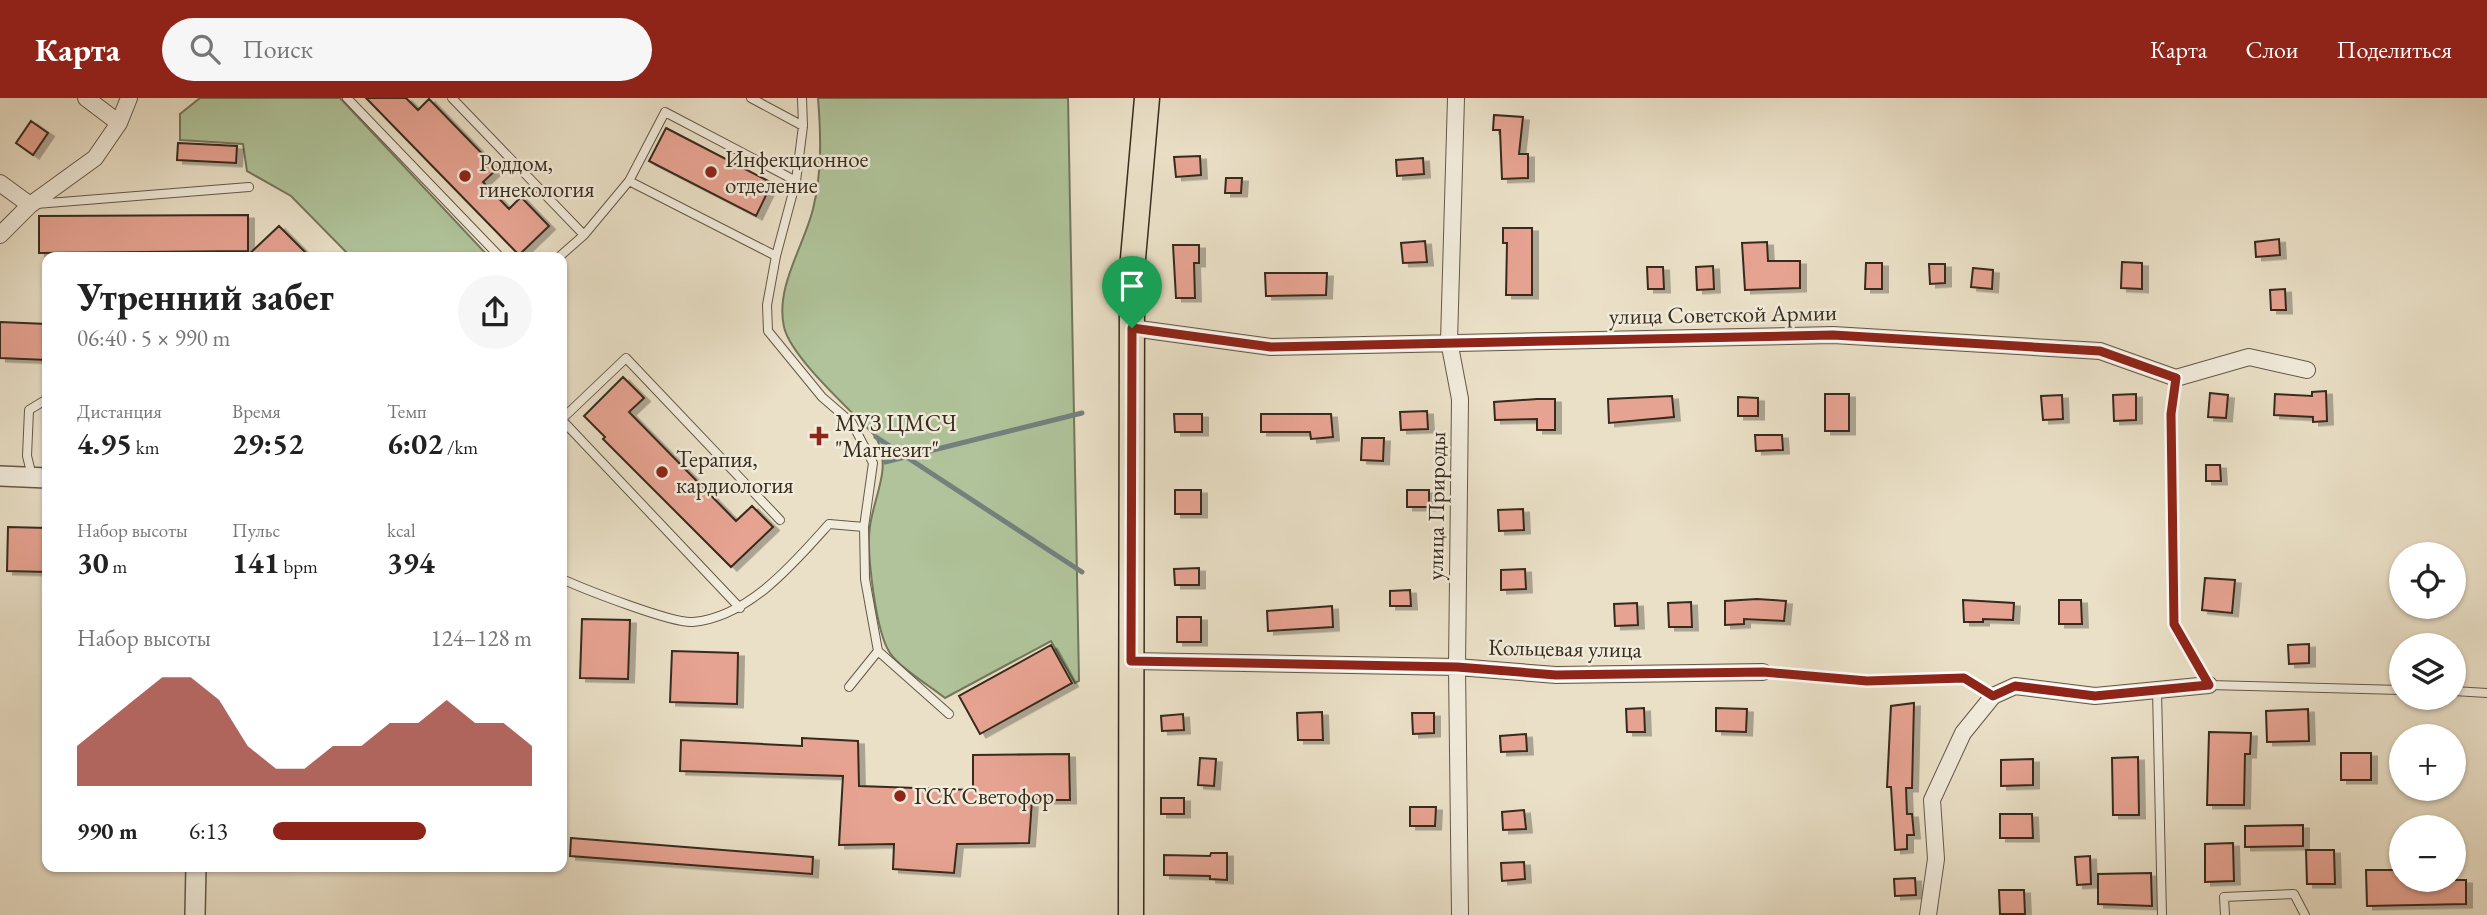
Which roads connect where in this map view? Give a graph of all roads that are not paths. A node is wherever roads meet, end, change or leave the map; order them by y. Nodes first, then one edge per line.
1 (86, 98) edge
2 (129, 98) edge
3 (347, 98) edge
4 (452, 98) edge
5 (751, 98) edge
6 (802, 98) edge
7 (1147, 98) edge
8 (1456, 98) edge
9 (119, 123) junction
10 (803, 126) junction
11 (629, 181) junction
12 (796, 181) junction
13 (0, 183) edge
14 (248, 187) dead end
15 (30, 205) junction
16 (0, 235) edge
17 (584, 235) junction
18 (495, 252) edge
19 (565, 252) edge
20 (776, 256) junction
21 (1132, 328) junction
22 (1449, 341) junction
23 (2307, 370) dead end
24 (2176, 378) junction
25 (42, 402) edge
26 (567, 414) edge
27 (567, 424) edge
28 (0, 476) edge
29 (40, 478) edge
30 (780, 520) dead end
31 (864, 527) junction
32 (567, 581) edge
33 (740, 608) junction
34 (878, 651) junction
35 (1131, 661) junction
36 (1457, 667) junction
37 (1763, 672) joint
38 (2209, 685) junction
39 (849, 687) dead end
40 (2157, 690) junction
41 (2389, 690) edge
42 (2466, 692) edge
43 (2487, 693) edge
44 (1993, 696) junction
45 (949, 714) dead end
46 (196, 872) edge
47 (195, 915) edge
48 (1130, 915) edge
49 (1461, 915) edge
50 (1928, 915) edge
51 (2162, 915) edge
52 (2225, 915) edge
53 (2305, 915) edge

1 - 9 street
2 - 9 street
3 - 18 lane
4 - 17 lane
5 - 10 lane
6 - 10 lane
7 - 21 main road
8 - 22 street, улица Природы
9 - 15 street
10 - 12 lane
11 - 12 lane
11 - 17 lane
11 - 20 lane
12 - 20 lane
13 - 15 street
14 - 15 lane
15 - 16 street
17 - 19 lane
20 - 31 lane
21 - 22 street, улица Советской Армии
21 - 35 main road
22 - 24 street, улица Советской Армии
22 - 36 street, улица Природы
23 - 24 street
24 - 38 lane
25 - 29 lane
26 - 30 lane
27 - 33 lane
28 - 29 street
31 - 33 lane
31 - 34 lane
32 - 33 lane
34 - 39 lane
34 - 45 lane
35 - 36 street, Кольцевая улица
35 - 48 main road
36 - 37 street, Кольцевая улица
36 - 49 street, улица Природы
37 - 44 lane, Кольцевая улица
38 - 40 street
38 - 41 lane
40 - 44 street
40 - 51 lane
42 - 43 lane
44 - 50 street
46 - 47 street
52 - 53 lane

